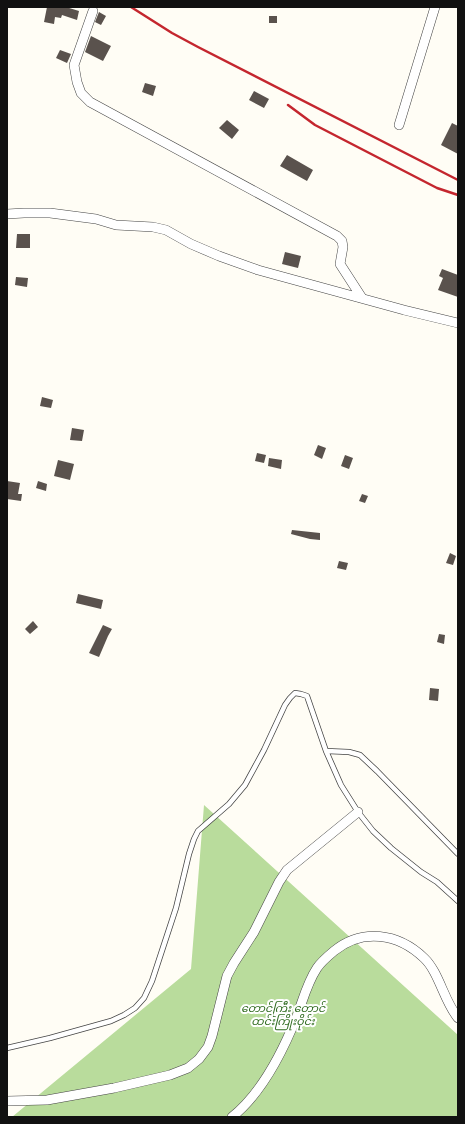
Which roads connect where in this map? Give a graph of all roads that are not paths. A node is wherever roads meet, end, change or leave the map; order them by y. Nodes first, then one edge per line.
1 (434, 7) edge
2 (93, 11) dead end
3 (399, 125) dead end
4 (7, 214) edge
5 (362, 298) junction
6 (458, 323) edge
7 (326, 751) junction
8 (358, 812) junction
9 (458, 854) edge
10 (458, 901) edge
11 (458, 1018) edge
12 (7, 1048) edge
13 (7, 1100) edge
14 (232, 1117) edge

1 - 3 street
2 - 5 street
4 - 5 street
5 - 6 street
7 - 8 lane
7 - 9 lane
7 - 12 lane
8 - 10 lane
8 - 13 street
11 - 14 street

